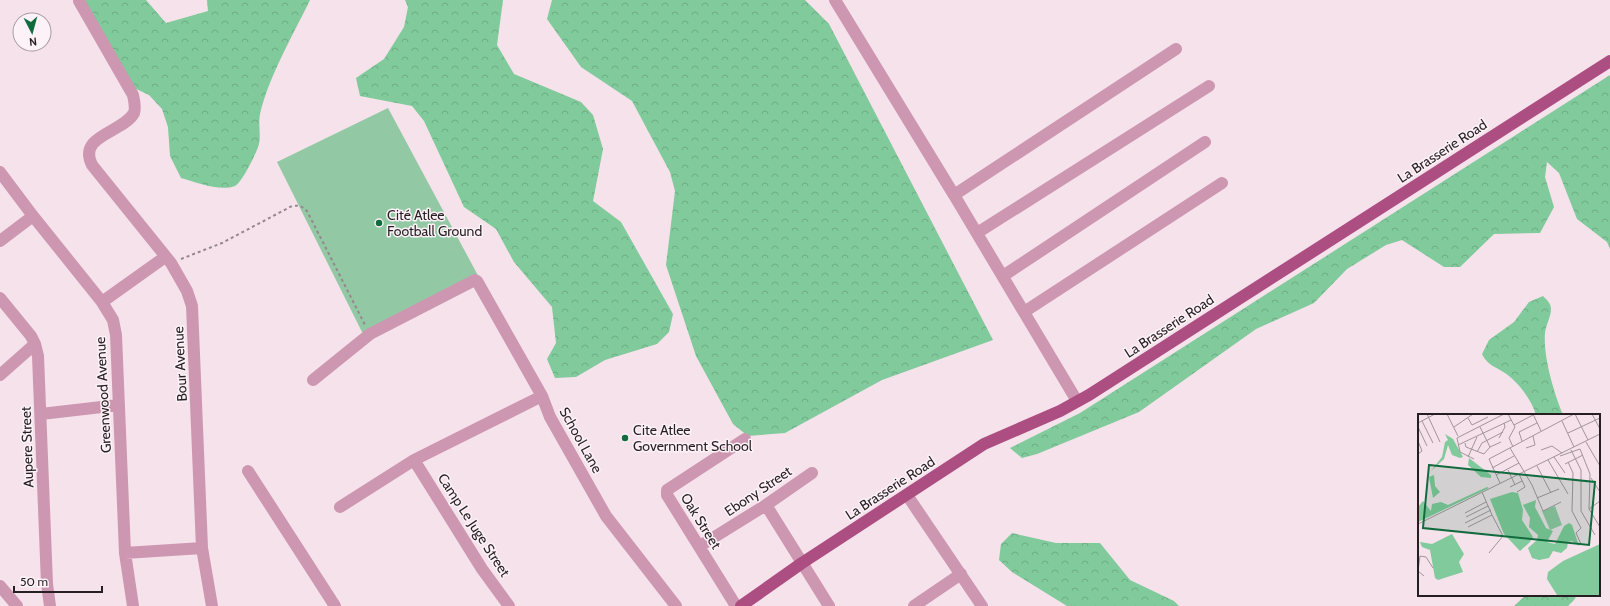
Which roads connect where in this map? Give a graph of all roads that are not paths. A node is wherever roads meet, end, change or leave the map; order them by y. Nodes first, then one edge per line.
1 (835, 0) edge
2 (79, 1) dead end
3 (1176, 49) dead end
4 (1610, 61) edge
5 (1209, 86) dead end
6 (1205, 142) dead end
7 (0, 172) edge
8 (1222, 183) dead end
9 (954, 195) junction
10 (33, 216) junction
11 (977, 233) junction
12 (0, 241) edge
13 (168, 260) junction
14 (1003, 276) junction
15 (0, 298) edge
16 (102, 302) junction
17 (1024, 312) junction
18 (35, 344) junction
19 (0, 375) edge
20 (313, 380) dead end
21 (542, 396) junction
22 (1077, 402) junction
23 (119, 405) junction
24 (41, 414) junction
25 (745, 439) dead end
26 (414, 460) junction
27 (248, 471) dead end
28 (812, 473) dead end
29 (907, 495) junction
30 (766, 505) junction
31 (340, 508) dead end
32 (700, 546) junction
33 (202, 548) junction
34 (125, 553) junction
35 (802, 563) junction
36 (960, 574) junction
37 (0, 586) edge
38 (17, 606) edge
39 (50, 606) edge
40 (133, 606) edge
41 (212, 606) edge
42 (335, 606) edge
43 (509, 606) edge
44 (676, 606) edge
45 (736, 606) edge
46 (741, 606) edge
47 (830, 606) edge
48 (914, 606) edge
49 (982, 606) edge

1 - 9 street
2 - 13 street, Bour Avenue
3 - 9 street
4 - 22 main road, La Brasserie Road
5 - 11 street
6 - 14 street
7 - 10 street, Greenwood Avenue
8 - 17 street
9 - 11 street
10 - 12 street
10 - 16 street, Greenwood Avenue
11 - 14 street
13 - 16 street
13 - 33 street, Bour Avenue
14 - 17 street
15 - 18 street, Aupere Street
16 - 23 street, Greenwood Avenue
17 - 22 street
18 - 19 street
18 - 24 street, Aupere Street
20 - 21 street, School Lane
21 - 26 street
21 - 44 street, School Lane
22 - 29 main road, La Brasserie Road
23 - 24 street
23 - 34 street, Greenwood Avenue
24 - 39 street, Aupere Street
25 - 32 street, Oak Street
26 - 31 street
26 - 43 street, Camp Le Juge Street
27 - 42 street
28 - 30 street, Ebony Street
29 - 35 main road, La Brasserie Road
29 - 36 street
30 - 32 street, Ebony Street
30 - 35 street
32 - 45 street, Oak Street
33 - 34 street
33 - 41 street, Bour Avenue
34 - 40 street, Greenwood Avenue
35 - 46 main road, La Brasserie Road
35 - 47 street
36 - 48 street
36 - 49 street
37 - 38 street

